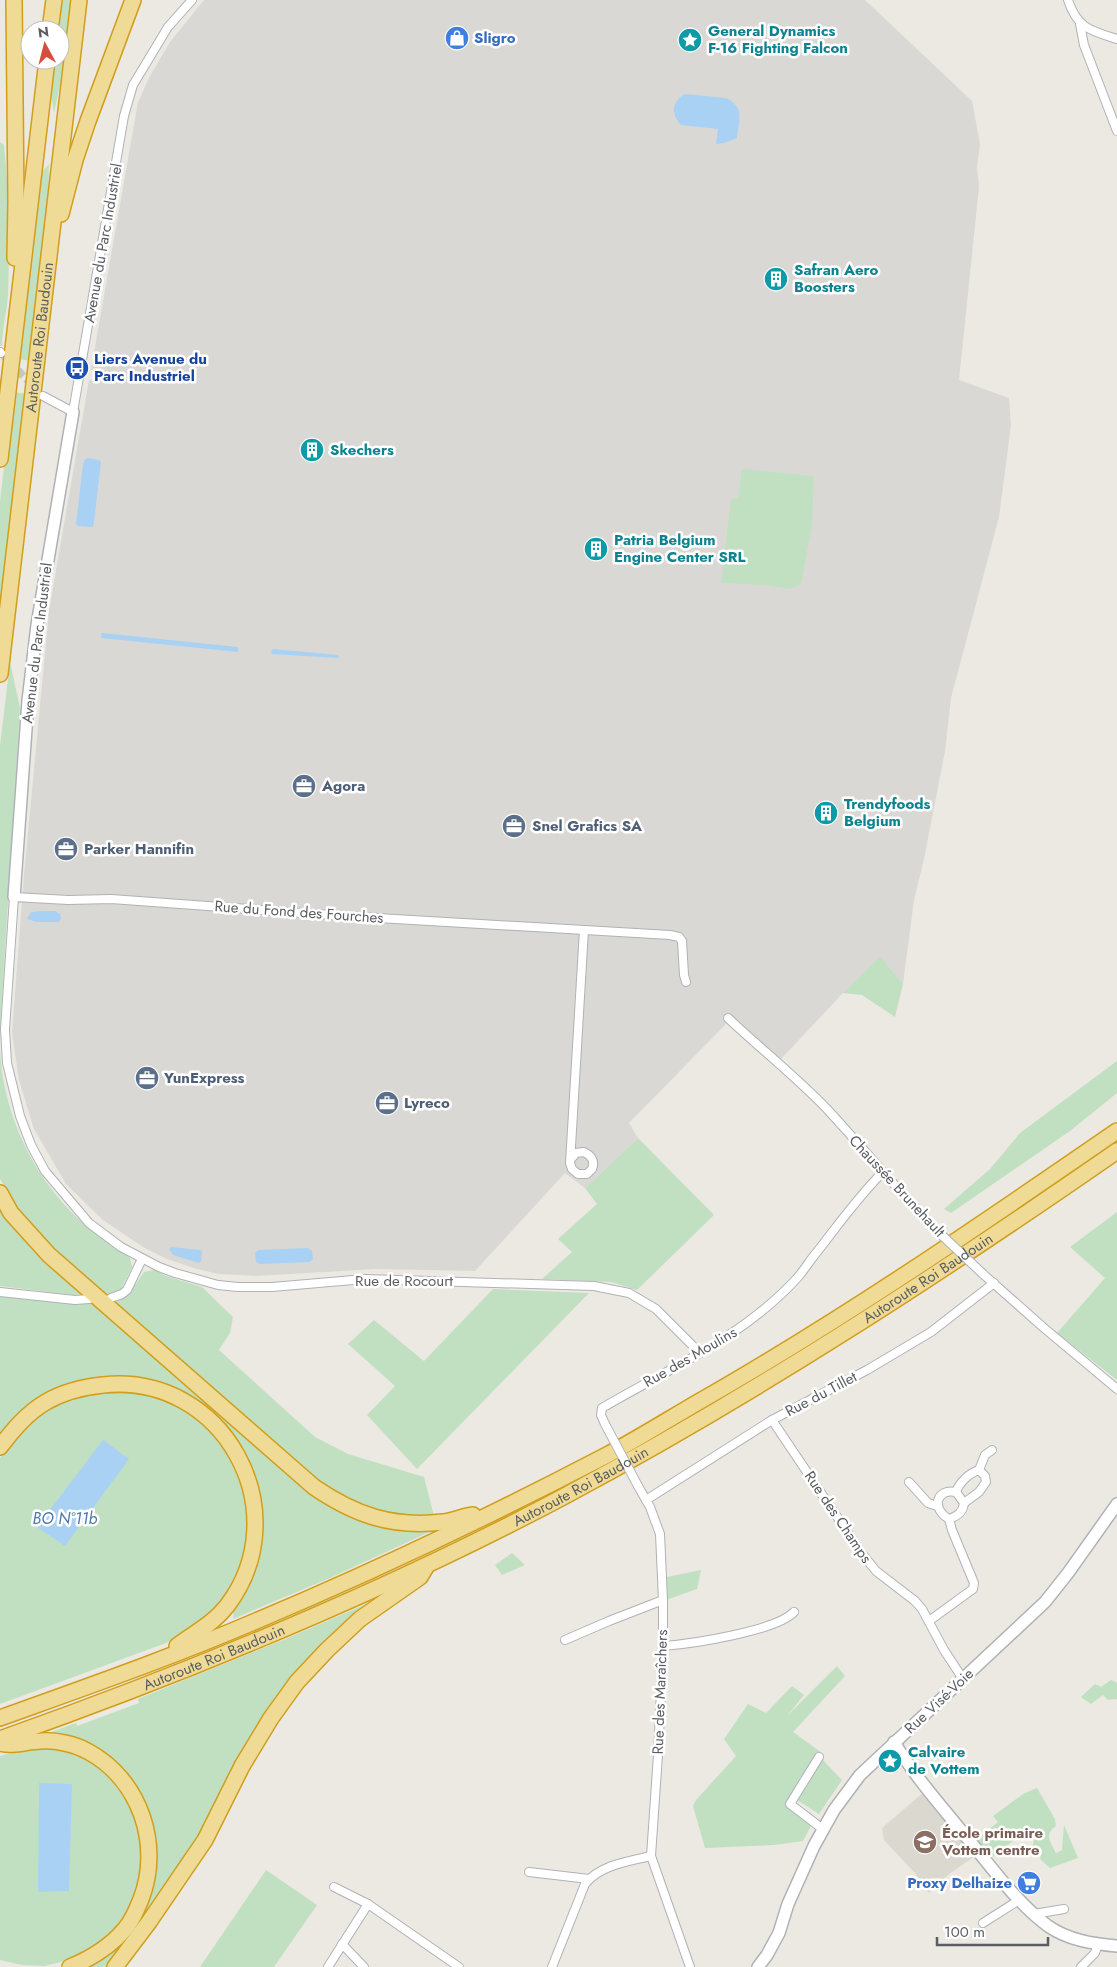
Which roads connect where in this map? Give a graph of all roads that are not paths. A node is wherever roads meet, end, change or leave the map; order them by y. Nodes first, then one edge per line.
1 (14, 0) edge
2 (54, 0) edge
3 (79, 0) edge
4 (133, 0) edge
5 (192, 0) edge
6 (1068, 0) edge
7 (51, 20) edge
8 (1080, 24) junction
9 (1117, 39) edge
10 (46, 70) edge
11 (1117, 131) edge
12 (50, 241) junction
13 (18, 307) junction
14 (43, 396) dead end
15 (73, 412) junction
16 (0, 459) edge
17 (0, 674) edge
18 (14, 897) junction
19 (584, 930) junction
20 (686, 982) dead end
21 (728, 1018) dead end
22 (1117, 1131) edge
23 (1117, 1151) edge
24 (571, 1159) dead end
25 (882, 1172) junction
26 (0, 1193) edge
27 (142, 1259) junction
28 (994, 1283) junction
29 (0, 1292) edge
30 (111, 1298) dead end
31 (89, 1299) dead end
32 (700, 1353) junction
33 (1117, 1389) edge
34 (772, 1420) junction
35 (605, 1424) joint
36 (0, 1447) edge
37 (992, 1450) dead end
38 (979, 1470) junction
39 (908, 1482) dead end
40 (956, 1492) junction
41 (646, 1500) junction
42 (964, 1503) junction
43 (1117, 1504) edge
44 (937, 1506) junction
45 (490, 1514) junction
46 (950, 1519) junction
47 (429, 1563) junction
48 (663, 1600) junction
49 (794, 1612) dead end
50 (929, 1621) junction
51 (565, 1640) dead end
52 (663, 1646) junction
53 (158, 1660) junction
54 (963, 1679) junction
55 (0, 1718) edge
56 (0, 1739) edge
57 (894, 1742) junction
58 (0, 1743) edge
59 (819, 1757) dead end
60 (824, 1830) junction
61 (651, 1856) junction
62 (529, 1872) dead end
63 (589, 1879) junction
64 (334, 1887) dead end
65 (1019, 1900) junction
66 (368, 1904) junction
67 (1064, 1909) dead end
68 (1034, 1914) junction
69 (983, 1923) dead end
70 (342, 1944) junction
71 (1098, 1944) junction
72 (1117, 1946) edge
73 (70, 1967) edge
74 (115, 1967) edge
75 (328, 1967) edge
76 (364, 1967) edge
77 (459, 1967) edge
78 (552, 1967) edge
79 (690, 1967) edge
80 (758, 1967) edge
81 (1081, 1967) edge

1 - 13 highway
2 - 7 highway
3 - 12 highway, Autoroute Roi Baudouin
4 - 12 highway
5 - 15 street, Avenue du Parc Industriel
6 - 8 street
8 - 9 street
8 - 11 street
10 - 13 highway, Autoroute Roi Baudouin
12 - 17 highway, Autoroute Roi Baudouin
13 - 16 highway, Autoroute Roi Baudouin
14 - 15 street
15 - 18 street, Avenue du Parc Industriel
18 - 19 street, Rue du Fond des Fourches
18 - 27 street, Avenue du Parc Industriel
19 - 20 street, Rue du Fond des Fourches
19 - 24 street
21 - 25 street, Chaussée Brunehault
22 - 45 highway, Autoroute Roi Baudouin
23 - 47 highway, Autoroute Roi Baudouin
25 - 28 street, Chaussée Brunehault, bridge
25 - 32 street, Rue des Moulins
26 - 45 highway
27 - 30 street
27 - 32 street, Rue de Rocourt
28 - 33 street, Chaussée Brunehault
28 - 34 street, Rue du Tillet
29 - 31 street
32 - 35 street, Rue des Moulins
34 - 41 street, Rue du Tillet
34 - 50 street, Rue des Champs
35 - 41 street, Rue des Maraîchers, bridge
36 - 53 highway
37 - 38 street
38 - 40 street
38 - 42 street
39 - 44 street
40 - 42 street
40 - 44 street
41 - 48 street, Rue des Maraîchers
42 - 46 street
43 - 54 street, Rue Visé-Voie
44 - 46 street
45 - 53 highway, Autoroute Roi Baudouin
46 - 50 street
47 - 56 highway, Autoroute Roi Baudouin
47 - 74 highway
48 - 51 street
48 - 52 street, Rue des Maraîchers
49 - 52 street
50 - 54 street, Rue des Champs
52 - 61 street, Rue des Maraîchers
53 - 55 highway
54 - 57 street, Rue Visé-Voie
57 - 60 street, Rue Visé-Voie
57 - 65 street
58 - 73 highway
59 - 60 street
60 - 80 street, Rue Visé-Voie
61 - 63 street
61 - 79 street, Rue des Maraîchers
62 - 63 street
63 - 78 street
64 - 66 street
65 - 68 street
65 - 69 street
66 - 70 street
66 - 77 street
67 - 68 street
68 - 71 street
70 - 75 street
70 - 76 street
71 - 72 street
71 - 81 street

